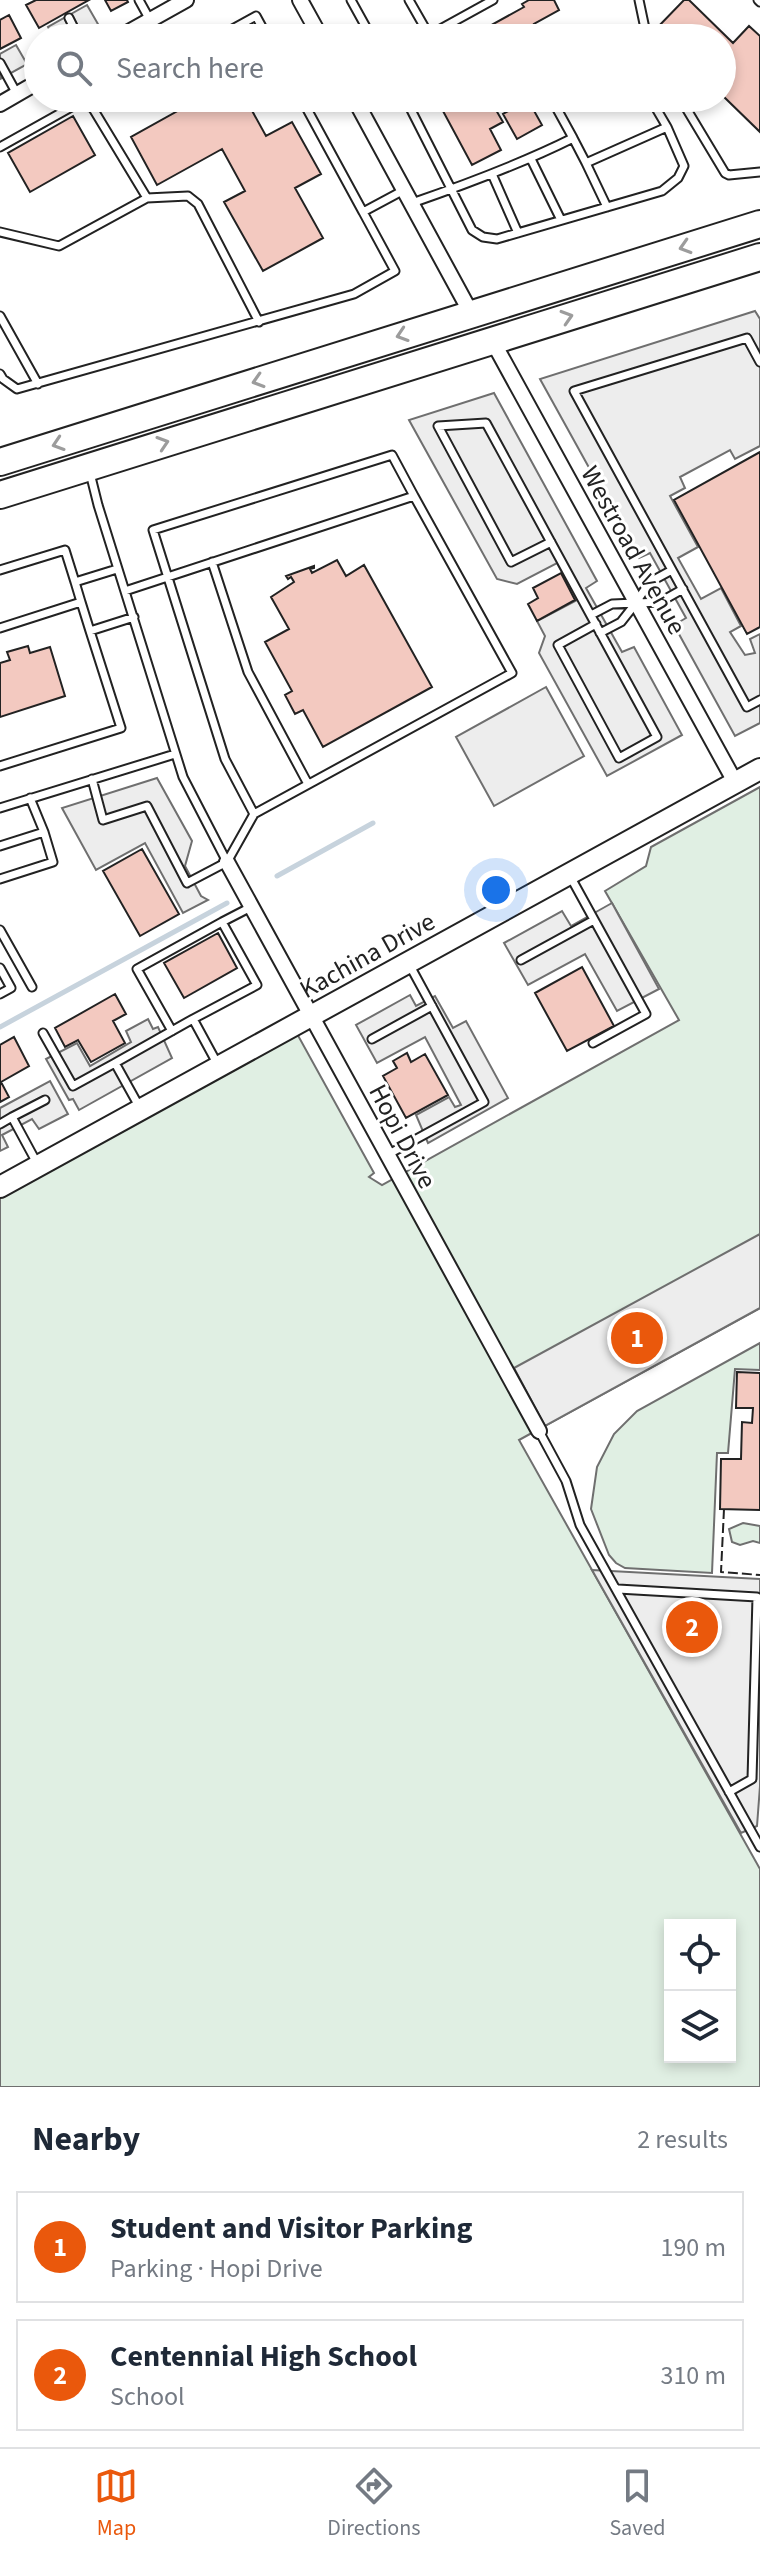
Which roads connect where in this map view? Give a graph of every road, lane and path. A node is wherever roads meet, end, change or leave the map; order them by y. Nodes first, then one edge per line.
1 (139, 0) edge
2 (186, 0) edge
3 (300, 0) edge
4 (351, 0) edge
5 (409, 0) edge
6 (493, 0) edge
7 (639, 0) edge
8 (69, 18) dead end
9 (150, 20) junction
10 (72, 24) edge
11 (143, 24) edge
12 (241, 24) edge
13 (260, 24) edge
14 (313, 24) edge
15 (364, 24) edge
16 (420, 24) edge
17 (450, 24) edge
18 (644, 24) edge
19 (0, 63) edge
20 (24, 90) edge
21 (17, 94) junction
22 (0, 104) edge
23 (62, 112) edge
24 (95, 112) edge
25 (308, 112) edge
26 (362, 112) edge
27 (412, 112) edge
28 (559, 112) edge
29 (658, 112) edge
30 (688, 112) edge
31 (667, 127) junction
32 (573, 138) junction
33 (0, 147) edge
34 (531, 159) junction
35 (586, 163) junction
36 (760, 172) edge
37 (492, 174) junction
38 (451, 189) junction
39 (408, 196) junction
40 (147, 198) junction
41 (607, 207) junction
42 (363, 212) junction
43 (561, 220) junction
44 (760, 224) edge
45 (0, 232) edge
46 (518, 233) junction
47 (760, 257) edge
48 (471, 313) junction
49 (0, 316) edge
50 (259, 322) junction
51 (492, 340) junction
52 (760, 362) edge
53 (0, 374) edge
54 (38, 384) junction
55 (0, 462) edge
56 (89, 467) junction
57 (0, 495) edge
58 (414, 496) junction
59 (551, 542) junction
60 (212, 562) junction
61 (117, 569) junction
62 (0, 570) edge
63 (672, 570) junction
64 (168, 577) junction
65 (75, 582) junction
66 (683, 589) junction
67 (125, 591) junction
68 (81, 602) junction
69 (636, 603) junction
70 (591, 615) junction
71 (134, 617) junction
72 (596, 624) junction
73 (0, 628) edge
74 (90, 631) junction
75 (600, 633) junction
76 (760, 700) edge
77 (175, 754) junction
78 (0, 766) edge
79 (760, 769) edge
80 (92, 779) junction
81 (735, 782) junction
82 (308, 784) junction
83 (30, 798) junction
84 (0, 808) edge
85 (254, 814) junction
86 (44, 832) junction
87 (0, 846) edge
88 (227, 862) junction
89 (569, 874) junction
90 (0, 879) edge
91 (251, 906) junction
92 (594, 920) junction
93 (222, 922) junction
94 (0, 930) edge
95 (521, 960) dead end
96 (408, 962) junction
97 (0, 968) edge
98 (32, 987) dead end
99 (0, 994) edge
100 (432, 1006) junction
101 (311, 1015) junction
102 (193, 1019) junction
103 (172, 1031) junction
104 (43, 1033) dead end
105 (372, 1039) dead end
106 (593, 1043) dead end
107 (115, 1063) junction
108 (220, 1066) junction
109 (45, 1100) dead end
110 (141, 1110) junction
111 (12, 1117) junction
112 (0, 1124) edge
113 (386, 1155) junction
114 (39, 1167) junction
115 (0, 1187) edge
116 (539, 1431) joint
117 (618, 1589) junction
118 (758, 1597) edge
119 (729, 1792) junction
120 (760, 1847) edge

1 - 9 lane
2 - 9 street
3 - 14 street
4 - 15 lane
5 - 16 lane
6 - 17 lane
7 - 18 lane
8 - 10 lane
9 - 11 street
12 - 13 lane
19 - 21 lane
20 - 21 street
21 - 22 street
23 - 33 lane
24 - 40 lane
25 - 42 lane
26 - 39 street
27 - 38 lane
28 - 32 lane
29 - 31 lane
30 - 36 lane
31 - 35 lane
31 - 41 lane
32 - 34 lane
32 - 35 lane
34 - 37 lane
34 - 43 lane
35 - 41 lane
37 - 38 lane
37 - 46 lane
38 - 39 lane
38 - 46 lane
39 - 42 lane
39 - 48 street
40 - 45 lane
40 - 50 lane
41 - 43 lane
42 - 50 lane
43 - 46 lane
44 -> 48 highway
51 -> 47 highway
48 -> 55 highway
49 - 54 lane
50 - 54 lane
56 -> 51 highway
51 - 69 street, Westroad Avenue
52 - 63 lane
53 - 54 lane
56 - 57 highway
56 - 61 lane
58 - 60 lane
58 - 64 lane
58 - 82 lane
59 - 59 lane
59 - 70 lane
60 - 64 lane
60 - 82 lane
61 - 65 lane
61 - 67 lane
62 - 65 lane
63 - 66 lane
63 - 69 lane
64 - 67 lane
64 - 85 lane
65 - 68 lane
66 - 69 lane
66 - 76 lane
67 - 71 lane
68 - 73 lane
68 - 74 lane
69 - 70 lane
69 - 75 lane
69 - 81 street, Westroad Avenue
70 - 72 lane
71 - 74 lane
71 - 77 lane
72 - 75 lane
72 - 75 lane
74 - 78 lane
77 - 80 lane
77 - 88 lane
79 - 81 street, Kachina Drive
80 - 83 lane
80 - 88 lane
81 - 89 street, Kachina Drive
82 - 85 lane
83 - 84 lane
83 - 86 lane
85 - 88 lane
86 - 87 lane
86 - 90 lane
88 - 91 street, Hopi Drive
89 - 92 lane
89 - 96 street, Kachina Drive
91 - 93 lane
91 - 101 street, Hopi Drive
92 - 95 lane
92 - 106 lane
93 - 102 lane
93 - 103 lane
94 - 98 lane
96 - 100 lane
96 - 101 street, Kachina Drive
97 - 99 lane
100 - 105 lane
100 - 113 lane
101 - 108 street, Kachina Drive
101 - 113 street, Hopi Drive
102 - 103 lane
102 - 108 lane
103 - 107 lane
104 - 107 lane
107 - 110 lane
108 - 110 street, Kachina Drive
109 - 111 lane
110 - 114 street, Kachina Drive
111 - 112 lane
111 - 114 lane
113 - 116 street, Hopi Drive
114 - 115 street, Kachina Drive
116 - 117 lane
117 - 118 lane
117 - 119 lane
118 - 119 lane
119 - 120 lane

